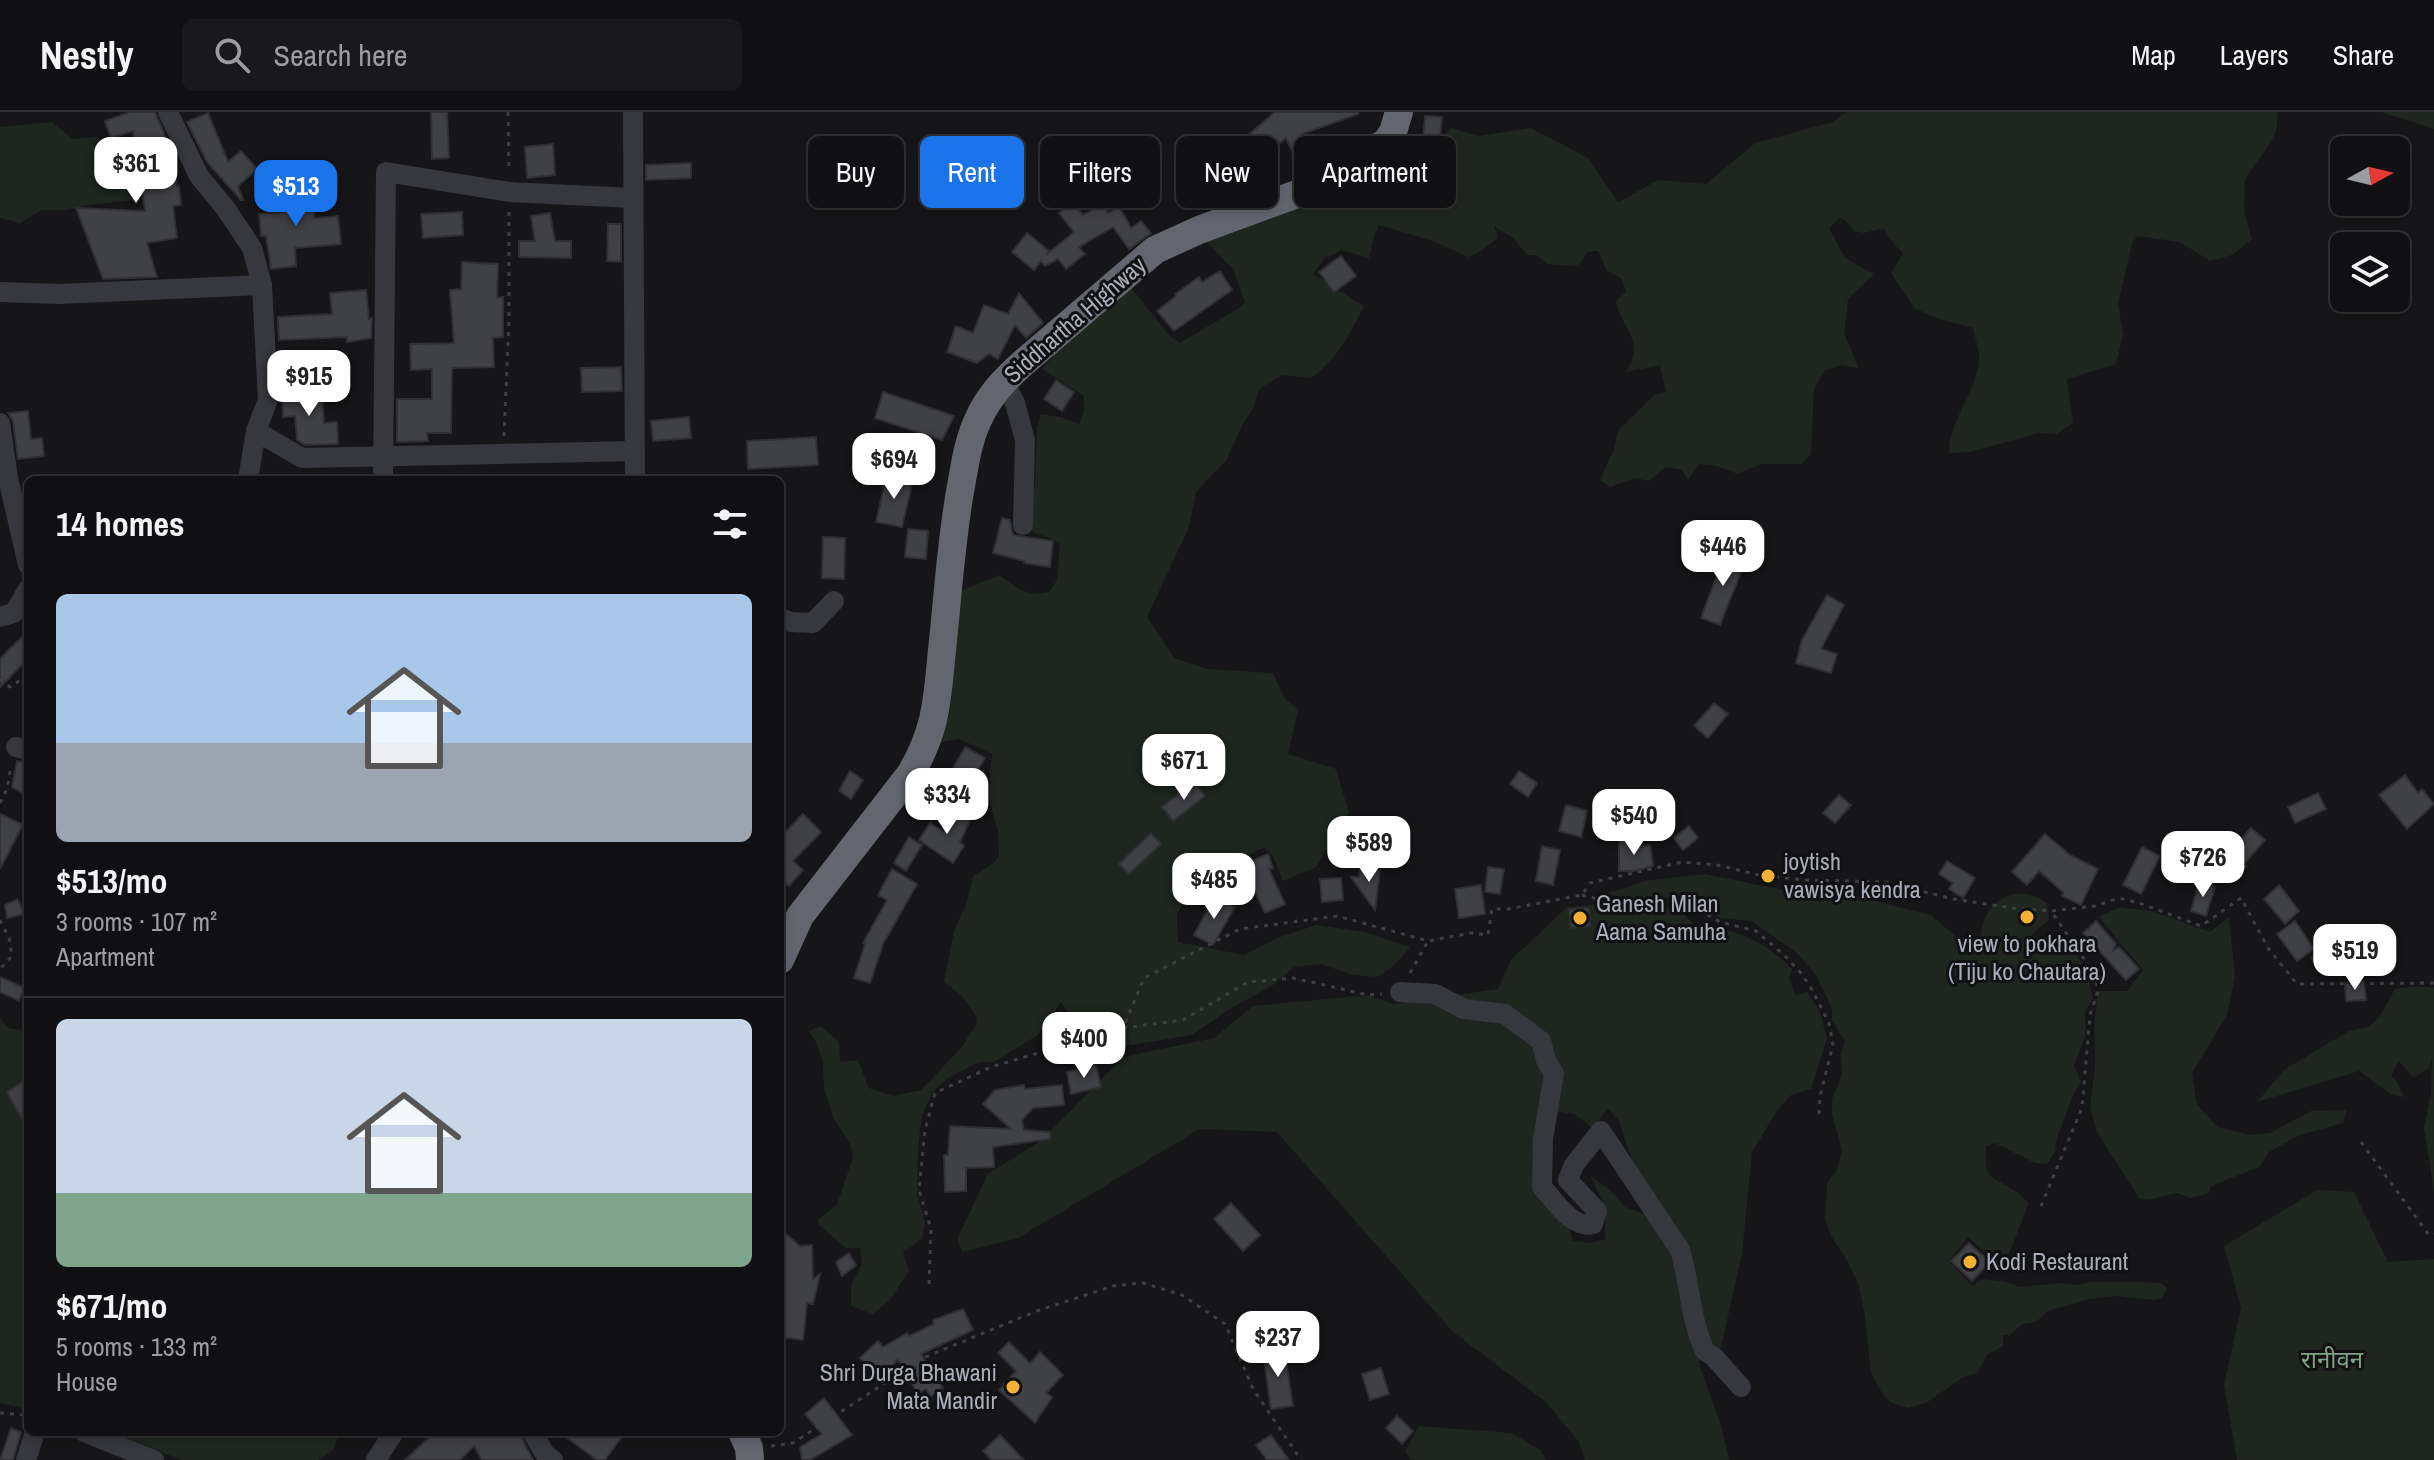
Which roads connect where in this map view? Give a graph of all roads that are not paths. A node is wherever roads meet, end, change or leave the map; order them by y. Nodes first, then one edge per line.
1 (168, 112) edge
2 (633, 112) edge
3 (1399, 112) edge
4 (633, 198) junction
5 (262, 285) junction
6 (0, 292) edge
7 (1004, 381) junction
8 (0, 423) edge
9 (256, 431) junction
10 (635, 451) junction
11 (382, 457) junction
12 (249, 476) edge
13 (383, 476) edge
14 (635, 476) edge
15 (1023, 525) dead end
16 (24, 548) edge
17 (24, 596) edge
18 (834, 601) dead end
19 (0, 617) edge
20 (784, 619) edge
21 (784, 951) edge
22 (1400, 992) road end
23 (1741, 1387) dead end
24 (34, 1436) edge
25 (94, 1436) edge
26 (391, 1436) edge
27 (534, 1436) edge
28 (26, 1460) edge
29 (154, 1460) edge
30 (376, 1460) edge
31 (553, 1460) edge

1 - 5 street
2 - 4 street
3 - 7 highway, Siddhartha Highway
4 - 10 street
4 - 11 street
5 - 6 street
5 - 9 street
7 - 15 street
7 - 21 highway, Siddhartha Highway
8 - 16 street
9 - 11 street
9 - 12 street
10 - 11 street
10 - 14 street
11 - 13 street
17 - 19 street
18 - 20 street
22 - 23 street
24 - 28 street
25 - 29 street
26 - 30 street
27 - 31 street

